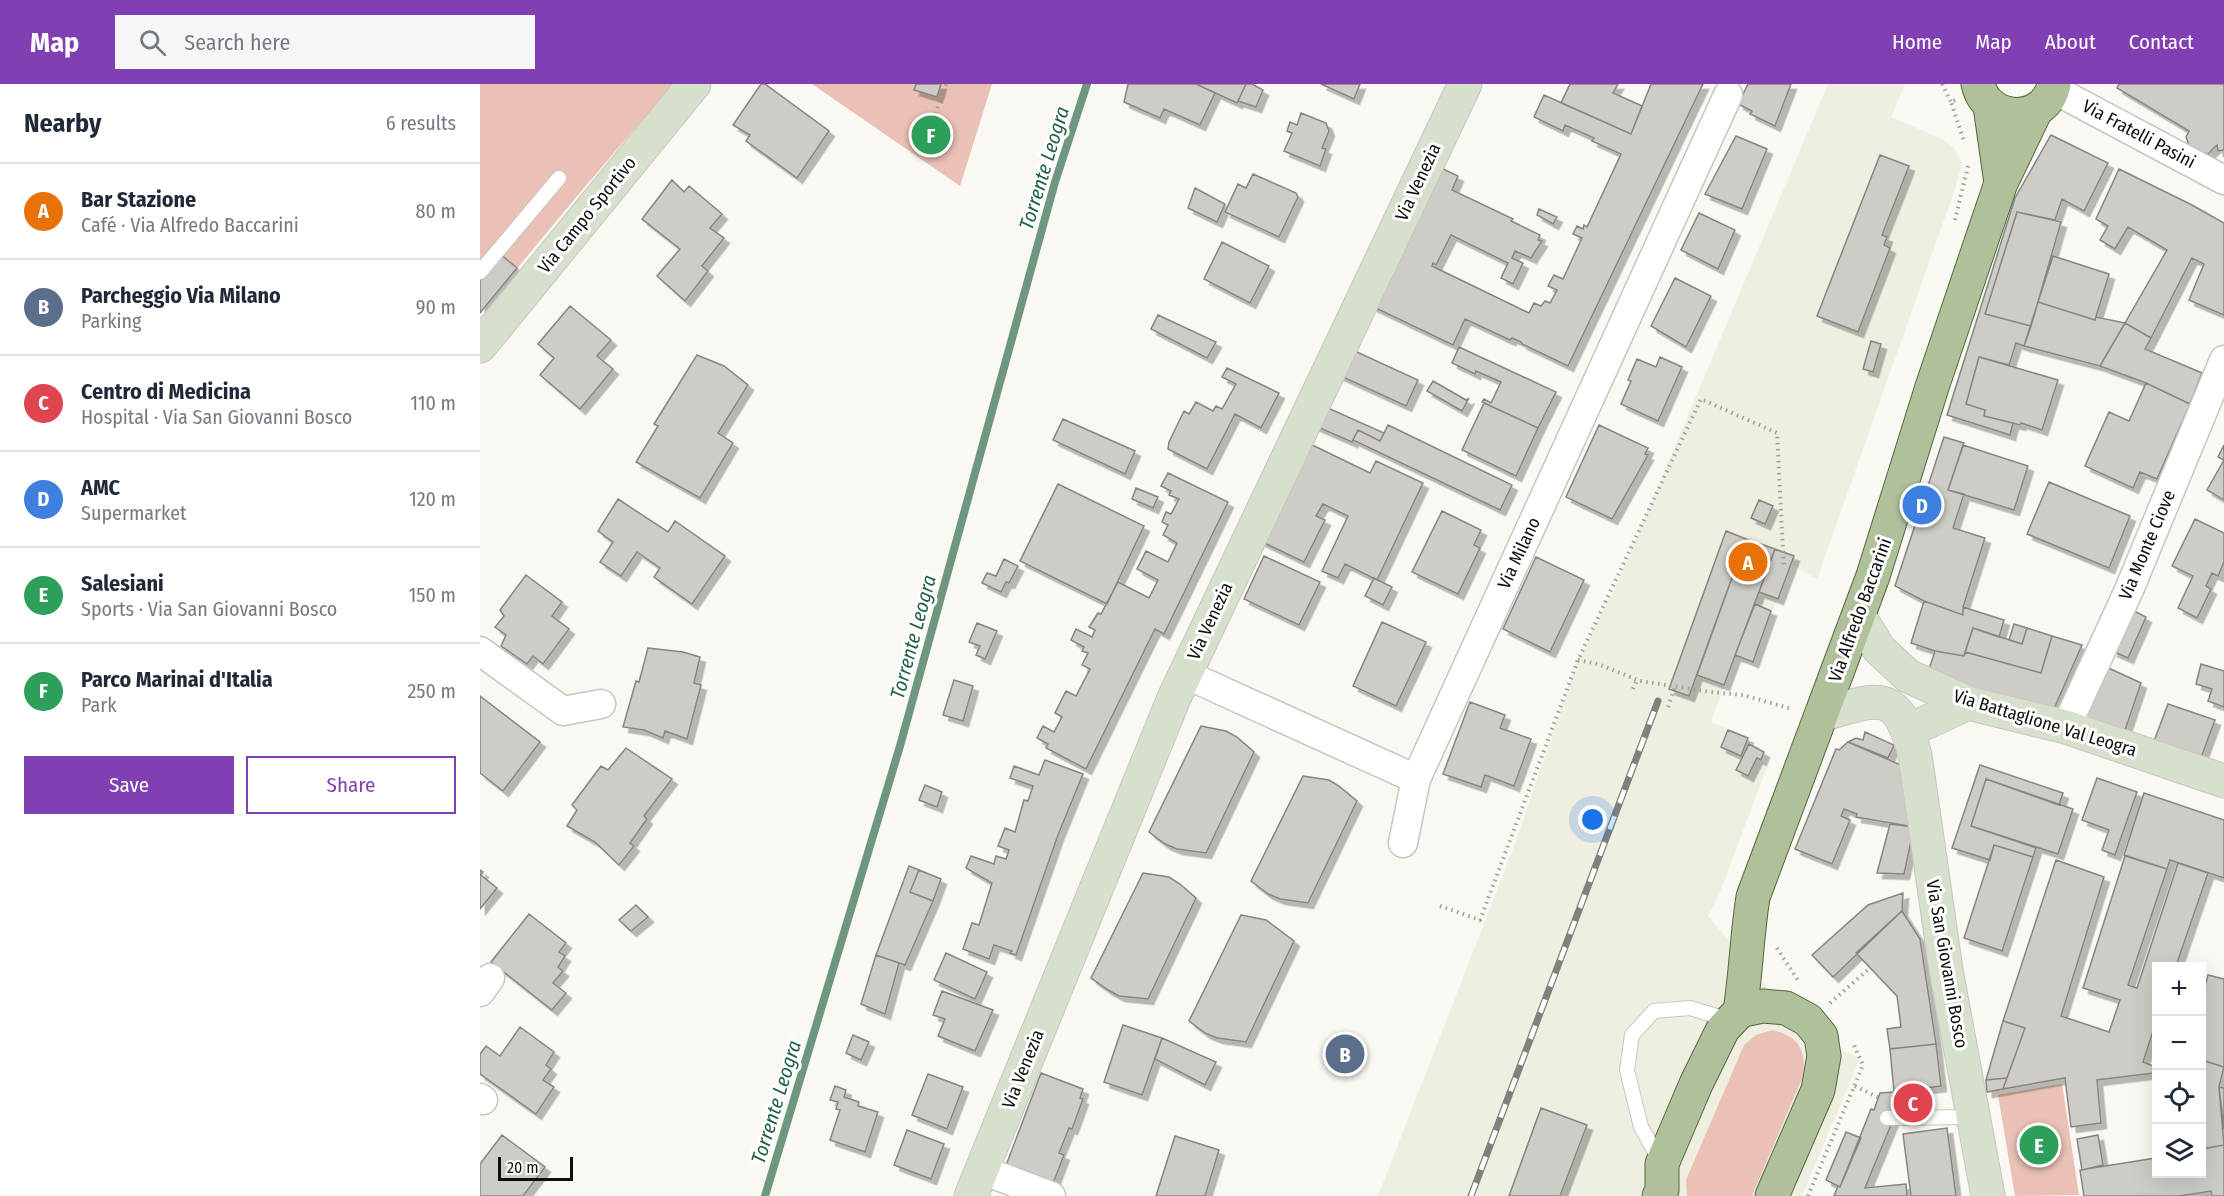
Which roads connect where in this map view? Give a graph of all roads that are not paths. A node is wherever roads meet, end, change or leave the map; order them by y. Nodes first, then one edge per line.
1 (694, 84) edge
2 (1465, 84) edge
3 (2048, 94) edge
4 (1728, 95) dead end
5 (1984, 95) edge
6 (560, 178) dead end
7 (2224, 180) edge
8 (2001, 183) junction
9 (480, 272) edge
10 (480, 346) edge
11 (2224, 360) edge
12 (1859, 616) junction
13 (480, 651) edge
14 (1185, 674) junction
15 (1968, 703) junction
16 (601, 704) dead end
17 (1810, 713) junction
18 (2066, 727) junction
19 (1908, 731) junction
20 (1416, 779) junction
21 (2224, 781) edge
22 (1403, 843) dead end
23 (1747, 932) junction
24 (1785, 1008) junction
25 (1735, 1016) junction
26 (1974, 1117) junction
27 (1887, 1118) road end
28 (977, 1183) edge
29 (1662, 1186) edge
30 (1051, 1196) edge
31 (1772, 1196) edge
32 (1988, 1196) edge

1 - 10 street, Via Campo Sportivo
2 - 14 street, Via Venezia
3 - 5 main road
3 - 7 street, Via Fratelli Pasini
3 - 8 main road, Via Alfredo Baccarini
4 - 20 street, Via Milano
5 - 8 main road
6 - 9 lane
8 - 12 main road, Via Alfredo Baccarini
11 - 18 street, Via Monte Ciove
12 - 15 street, Via Battaglione Val Leogra
12 - 17 main road, Via Alfredo Baccarini
13 - 16 street
14 - 20 street
14 - 28 street, Via Venezia
15 - 18 street, Via Battaglione Val Leogra
15 - 19 street
17 - 19 street, Via San Giovanni Bosco
17 - 23 main road, Via Alfredo Baccarini
18 - 21 street, Via Battaglione Val Leogra
19 - 26 street, Via San Giovanni Bosco
20 - 22 street, Via Milano
23 - 24 main road
23 - 25 main road, Via Alfredo Baccarini
24 - 25 main road
24 - 31 main road
25 - 29 main road, Via Alfredo Baccarini
25 - 29 lane
26 - 27 lane
26 - 32 street, Via San Giovanni Bosco
28 - 30 street, Via Venezia

